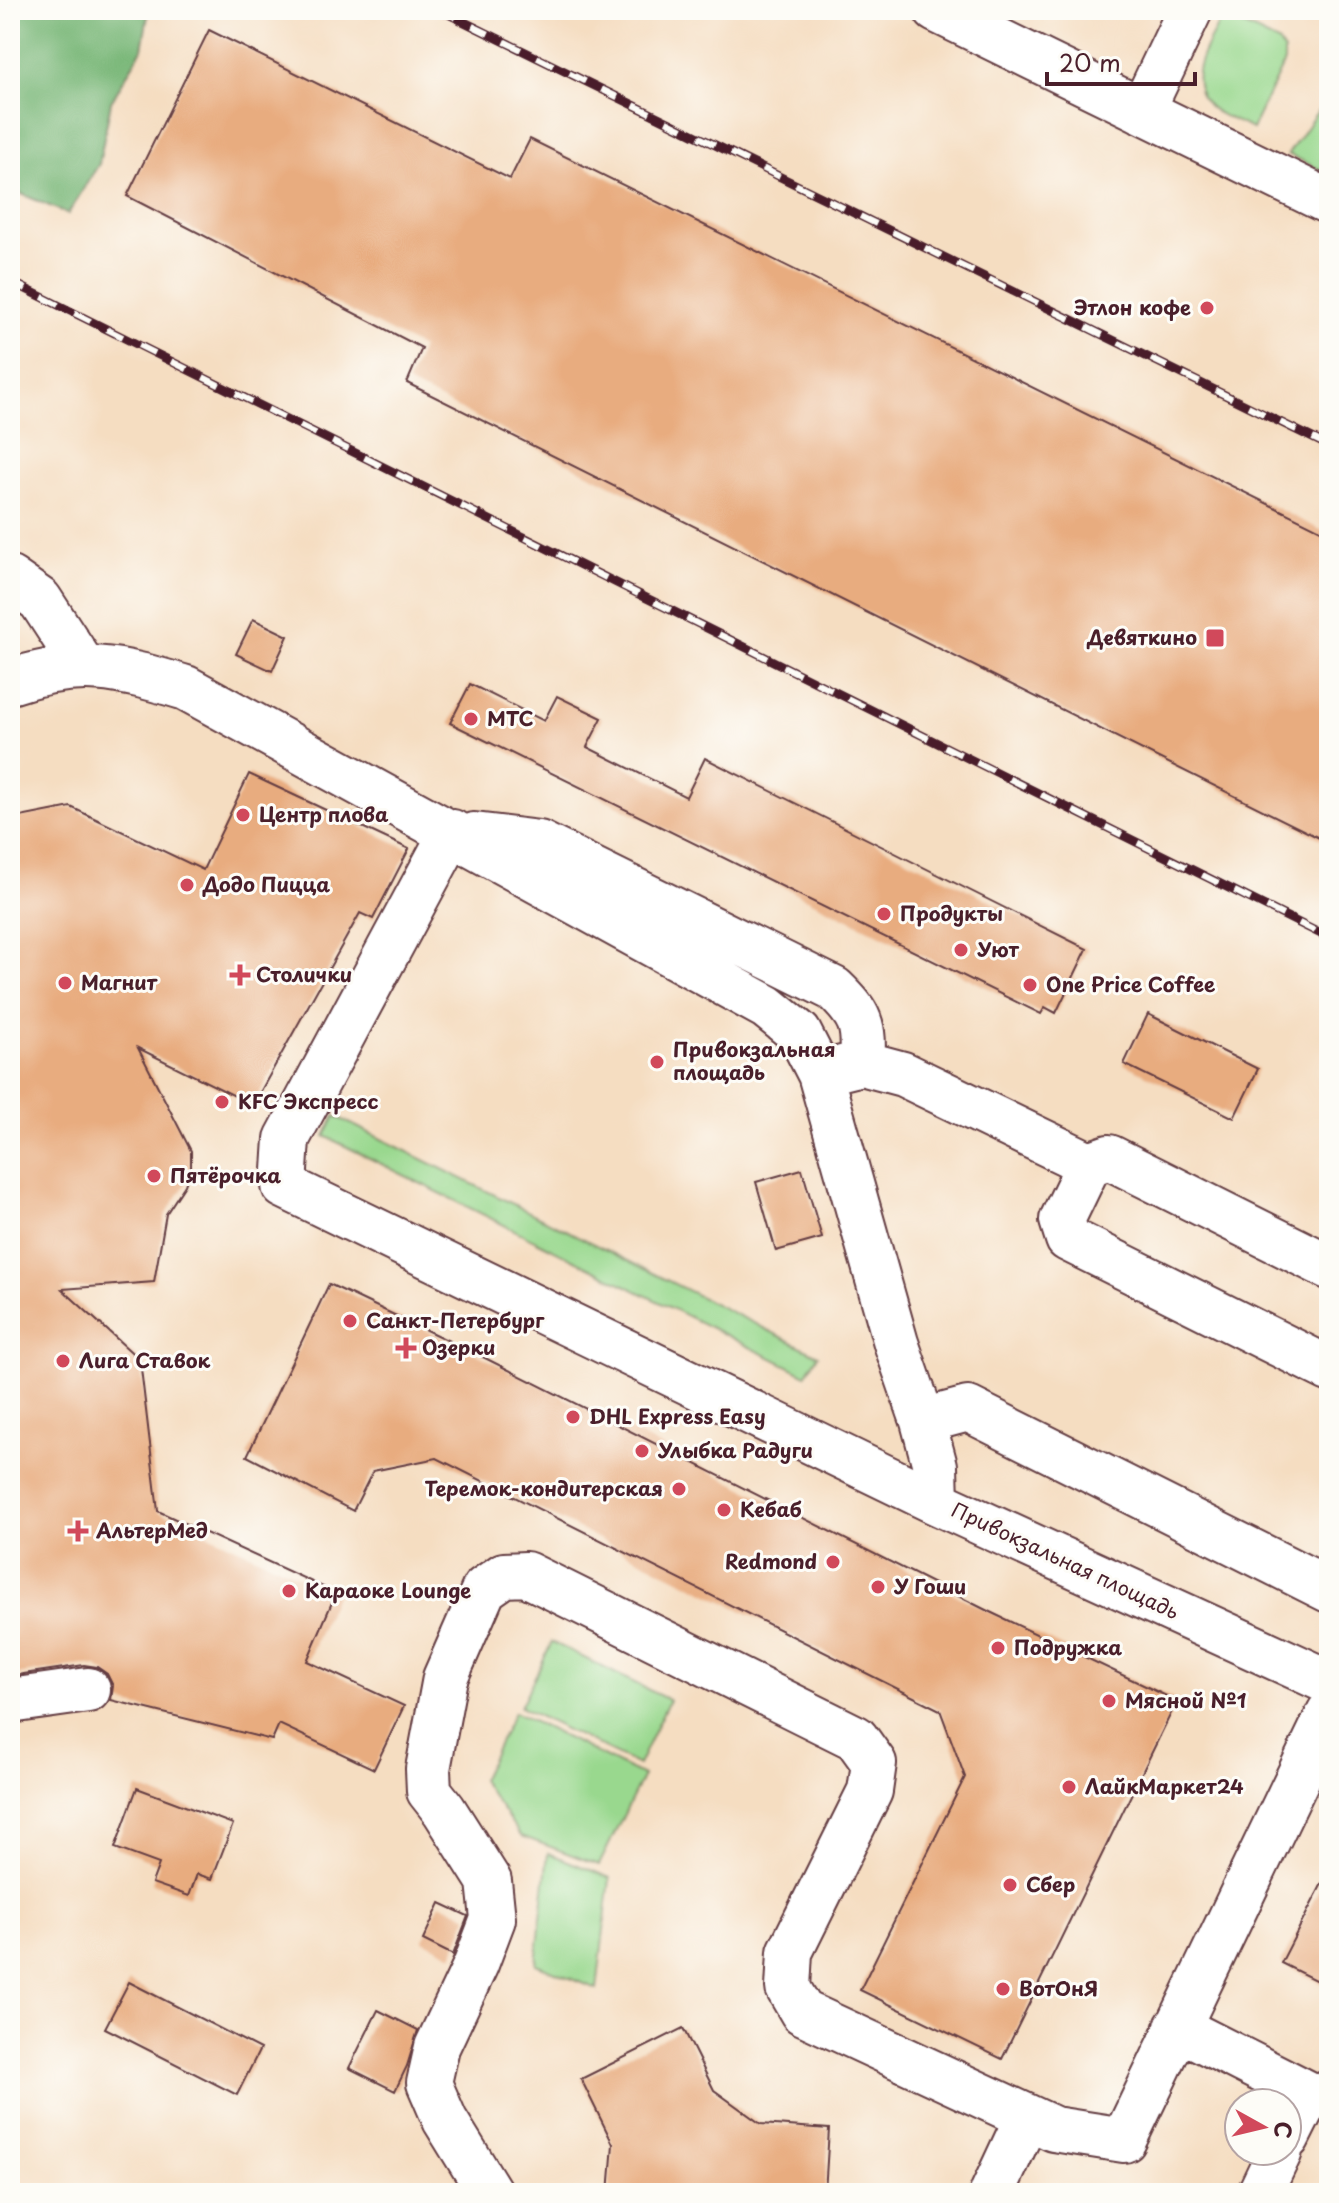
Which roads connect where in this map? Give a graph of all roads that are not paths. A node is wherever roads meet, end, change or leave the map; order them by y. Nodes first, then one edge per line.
1 (936, 10) edge
2 (1190, 10) edge
3 (1142, 111) junction
4 (1329, 202) edge
5 (10, 579) edge
6 (83, 666) junction
7 (10, 682) edge
8 (452, 832) junction
9 (862, 1063) junction
10 (820, 1074) junction
11 (1089, 1164) junction
12 (1329, 1267) edge
13 (1329, 1369) edge
14 (923, 1421) junction
15 (936, 1502) junction
16 (1329, 1590) edge
17 (1329, 1682) edge
18 (88, 1690) dead end
19 (10, 1701) edge
20 (1329, 1713) edge
21 (1177, 2027) junction
22 (1295, 2087) edge
23 (1303, 2091) edge
24 (1303, 2106) edge
25 (1027, 2118) junction
26 (1272, 2167) edge
27 (490, 2193) edge
28 (992, 2193) edge
29 (1266, 2193) edge

1 - 3 street
2 - 3 street
3 - 4 street
5 - 6 street
6 - 7 street, Привокзальная площадь
6 - 8 street, Привокзальная площадь
8 - 9 street
8 - 10 street, Привокзальная площадь
8 - 15 street
9 - 10 street
9 - 11 street
10 - 14 street, Привокзальная площадь
11 - 12 street
11 - 13 street
14 - 15 street, Привокзальная площадь
14 - 16 street
15 - 17 street, Привокзальная площадь
18 - 19 street
20 - 21 street
21 - 22 street
21 - 25 street
23 - 24 street
25 - 27 street
25 - 28 street
26 - 29 street

